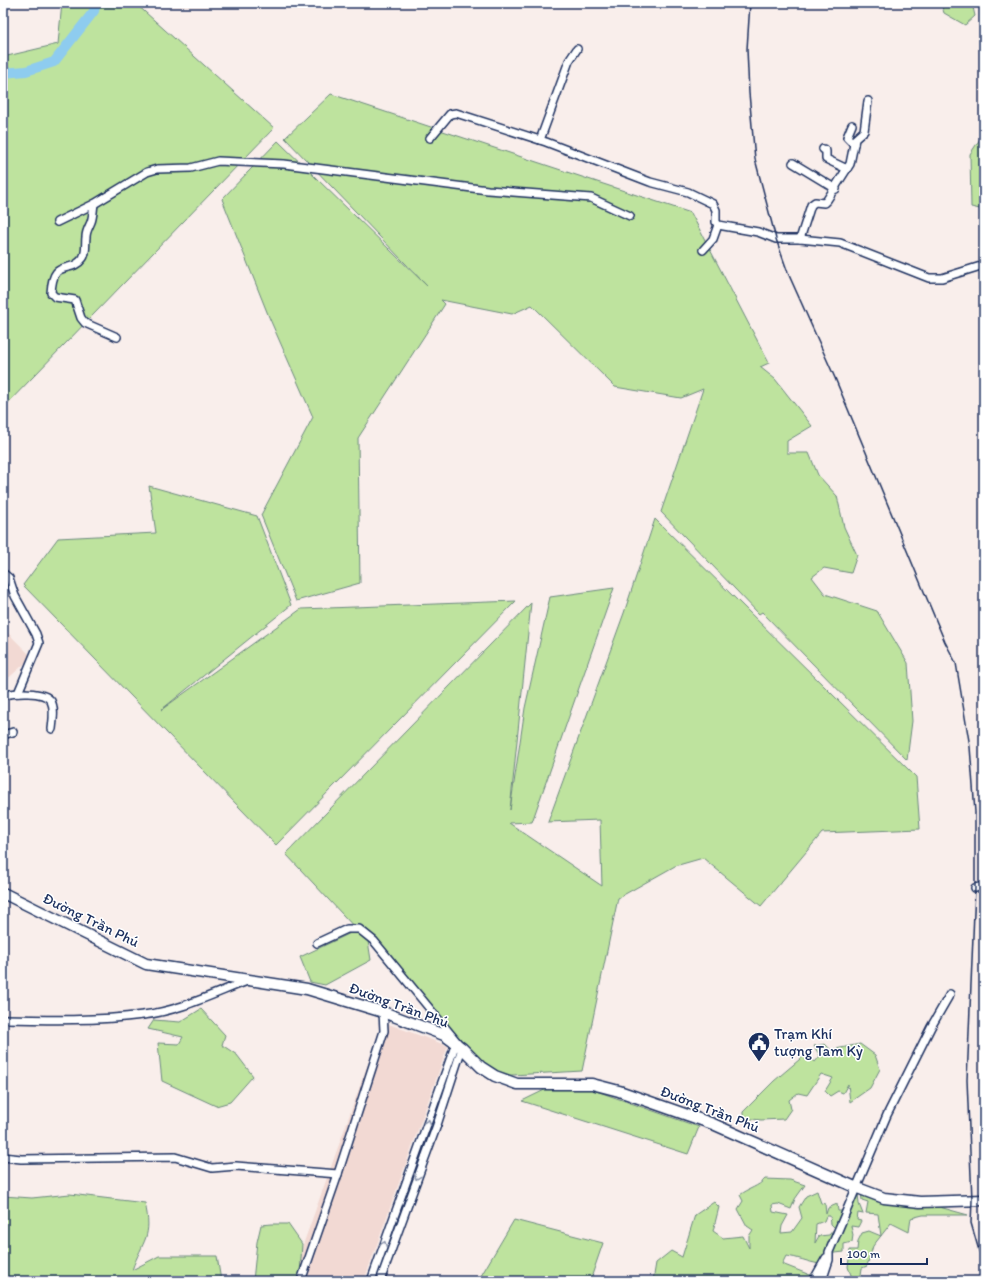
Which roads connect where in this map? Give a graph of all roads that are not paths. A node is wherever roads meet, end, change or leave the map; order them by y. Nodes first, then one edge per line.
1 (577, 49) dead end
2 (868, 101) dead end
3 (852, 125) dead end
4 (430, 138) dead end
5 (540, 140) junction
6 (854, 144) junction
7 (823, 149) dead end
8 (792, 163) dead end
9 (847, 169) junction
10 (836, 189) junction
11 (94, 204) junction
12 (630, 216) dead end
13 (57, 222) dead end
14 (718, 225) junction
15 (800, 239) junction
16 (703, 250) dead end
17 (984, 265) edge
18 (117, 337) dead end
19 (3, 573) edge
20 (18, 693) junction
21 (3, 695) edge
22 (52, 729) dead end
23 (13, 732) dead end
24 (3, 735) edge
25 (984, 886) edge
26 (975, 888) dead end
27 (3, 893) edge
28 (317, 943) dead end
29 (247, 981) junction
30 (950, 994) dead end
31 (383, 1012) junction
32 (3, 1019) edge
33 (459, 1045) junction
34 (3, 1157) edge
35 (338, 1174) junction
36 (856, 1187) junction
37 (984, 1200) edge
38 (829, 1252) junction
39 (300, 1281) edge
40 (371, 1281) edge
41 (380, 1281) edge
42 (813, 1281) edge
43 (822, 1281) edge

1 - 5 street
2 - 6 street
3 - 6 street
4 - 5 street
5 - 14 street
6 - 9 street
7 - 9 street
8 - 10 street
9 - 10 street
10 - 15 street
11 - 12 street
11 - 13 street
11 - 18 street
14 - 15 street
14 - 16 street
15 - 17 street
19 - 20 street
20 - 21 street
20 - 22 street
23 - 24 street
25 - 26 street
27 - 29 main road, Đường Trần Phú
28 - 33 street
29 - 31 main road, Đường Trần Phú
29 - 32 street
30 - 36 street
31 - 33 main road, Đường Trần Phú
31 - 35 street
33 - 36 main road, Đường Trần Phú
40 -> 33 street
33 -> 41 street
34 - 35 street
35 - 39 street
36 - 37 main road, Đường Trần Phú
36 - 38 street
38 - 42 street
38 - 43 street

